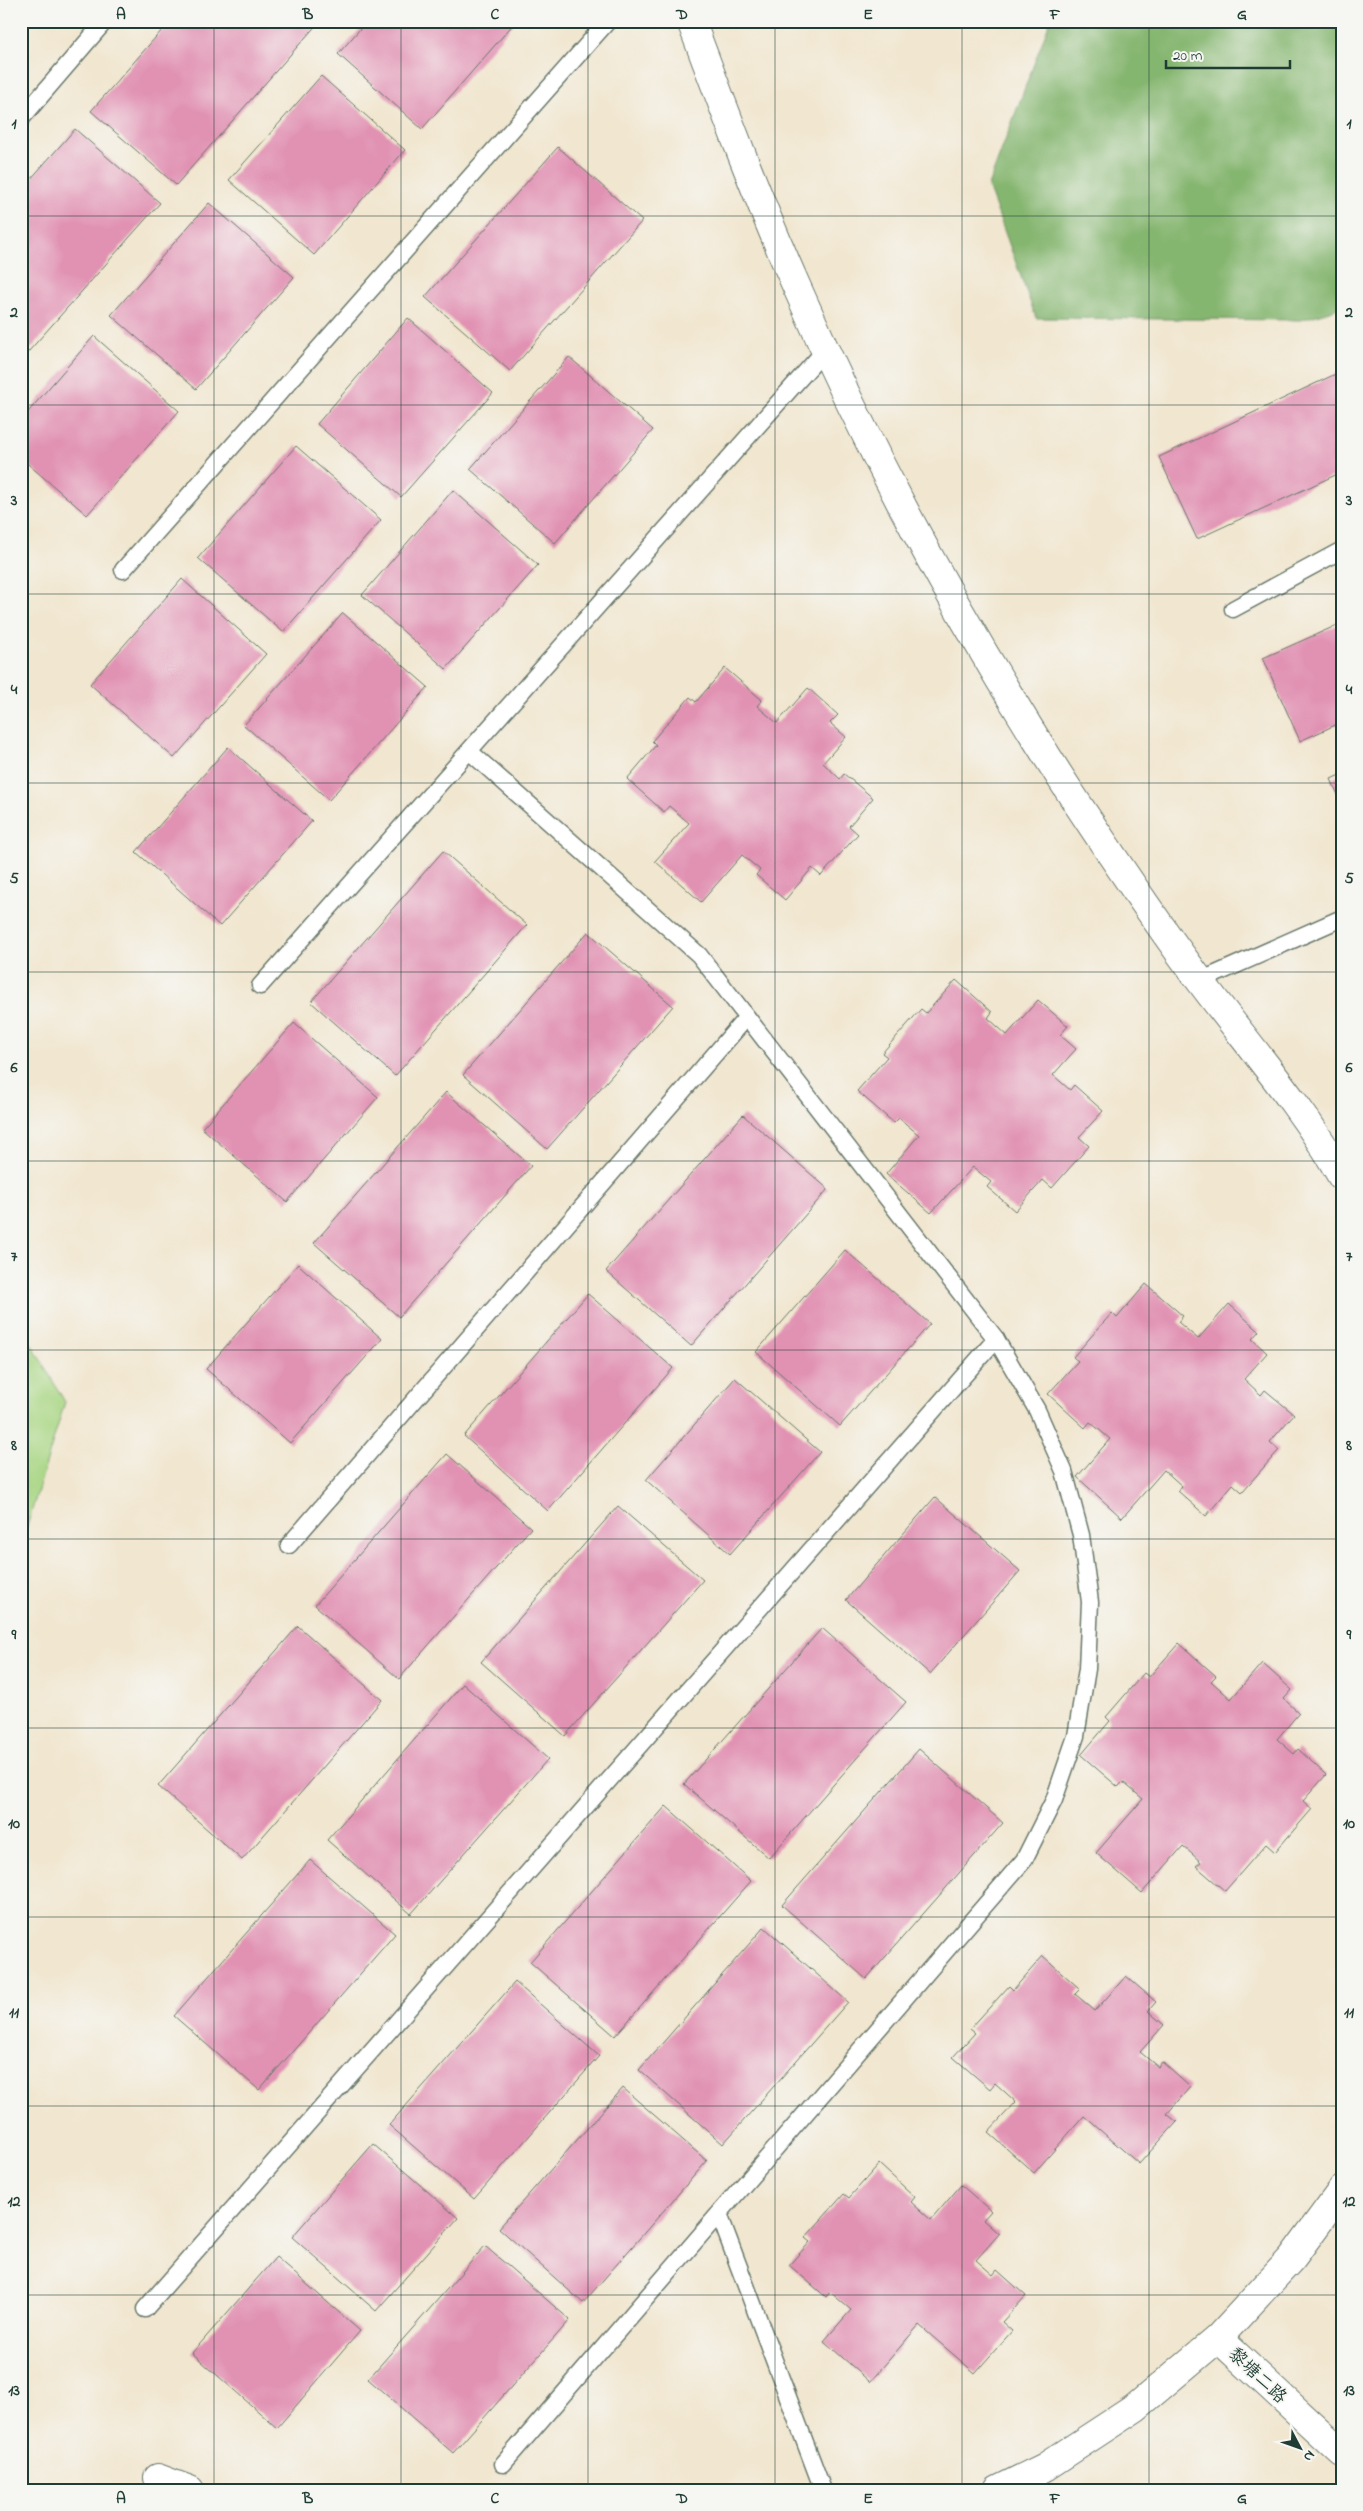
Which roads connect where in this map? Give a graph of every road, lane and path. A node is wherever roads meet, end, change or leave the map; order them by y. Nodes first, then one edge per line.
1 (105, 21) edge
2 (608, 21) edge
3 (691, 21) edge
4 (21, 118) edge
5 (826, 349) junction
6 (1342, 550) edge
7 (123, 570) dead end
8 (1233, 609) dead end
9 (469, 751) junction
10 (1342, 918) edge
11 (1200, 981) junction
12 (260, 986) dead end
13 (747, 1017) junction
14 (1342, 1177) edge
15 (996, 1338) junction
16 (289, 1545) dead end
17 (1342, 2190) edge
18 (719, 2214) junction
19 (145, 2309) dead end
20 (1218, 2338) junction
21 (1342, 2454) edge
22 (503, 2464) dead end
23 (158, 2478) dead end
24 (190, 2490) edge
25 (823, 2490) edge
26 (998, 2490) edge

1 - 4 lane
2 - 7 lane
3 - 5 street
5 - 9 lane
5 - 11 street
6 - 8 lane
9 - 12 lane
9 - 13 lane
10 - 11 lane
11 - 14 street
13 - 15 lane
13 - 16 lane
15 - 18 lane
15 - 19 lane
17 - 20 street
18 - 22 lane
18 - 25 lane
20 - 21 street, 黎塘二路
20 - 26 street
23 - 24 street

